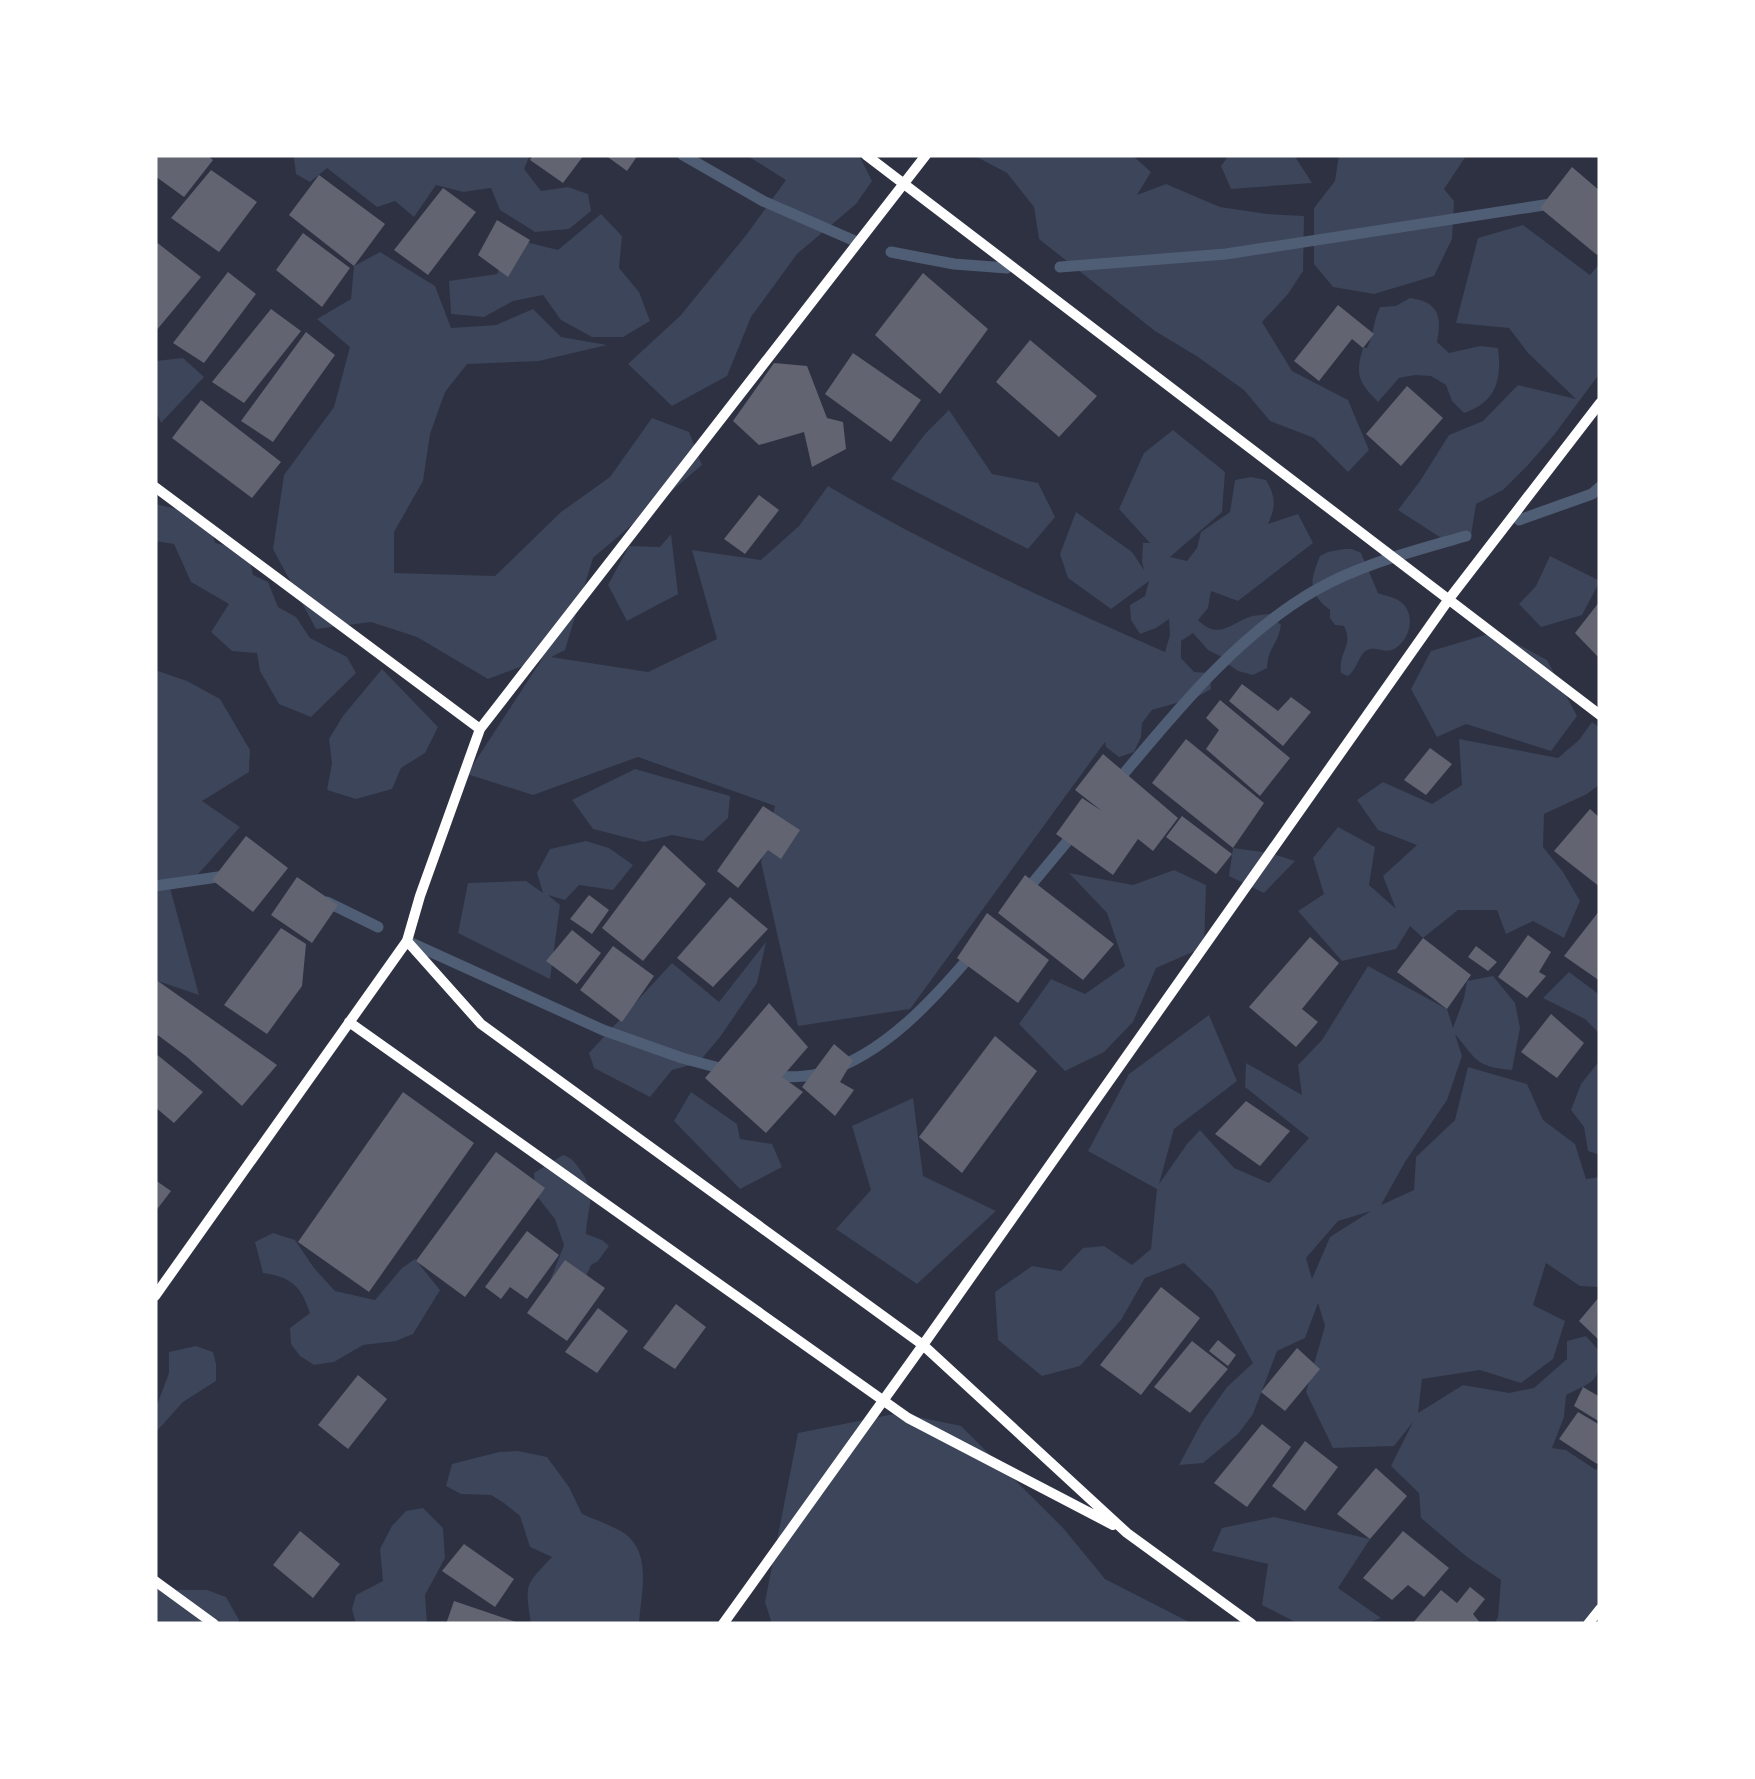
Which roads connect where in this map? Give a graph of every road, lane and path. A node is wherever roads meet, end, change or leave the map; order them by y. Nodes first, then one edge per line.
1 (866, 155) edge
2 (926, 155) edge
3 (904, 184) junction
4 (1600, 403) edge
5 (155, 486) edge
6 (1448, 599) junction
7 (1600, 714) edge
8 (480, 730) junction
9 (407, 941) junction
10 (350, 1022) junction
11 (155, 1296) edge
12 (924, 1345) junction
13 (883, 1401) junction
14 (1127, 1533) junction
15 (155, 1582) edge
16 (1600, 1609) edge
17 (214, 1624) edge
18 (723, 1624) edge
19 (1252, 1624) edge
20 (1588, 1624) edge

1 - 3 street
2 - 3 street
3 - 6 street
3 - 8 street
4 - 6 street
5 - 8 street
6 - 7 street
6 - 12 street
8 - 9 street
9 - 10 street
9 - 12 street
10 - 11 street
10 - 13 street
12 - 13 street
12 - 14 street
13 - 14 street
13 - 18 street
14 - 19 street
15 - 17 street
16 - 20 street

